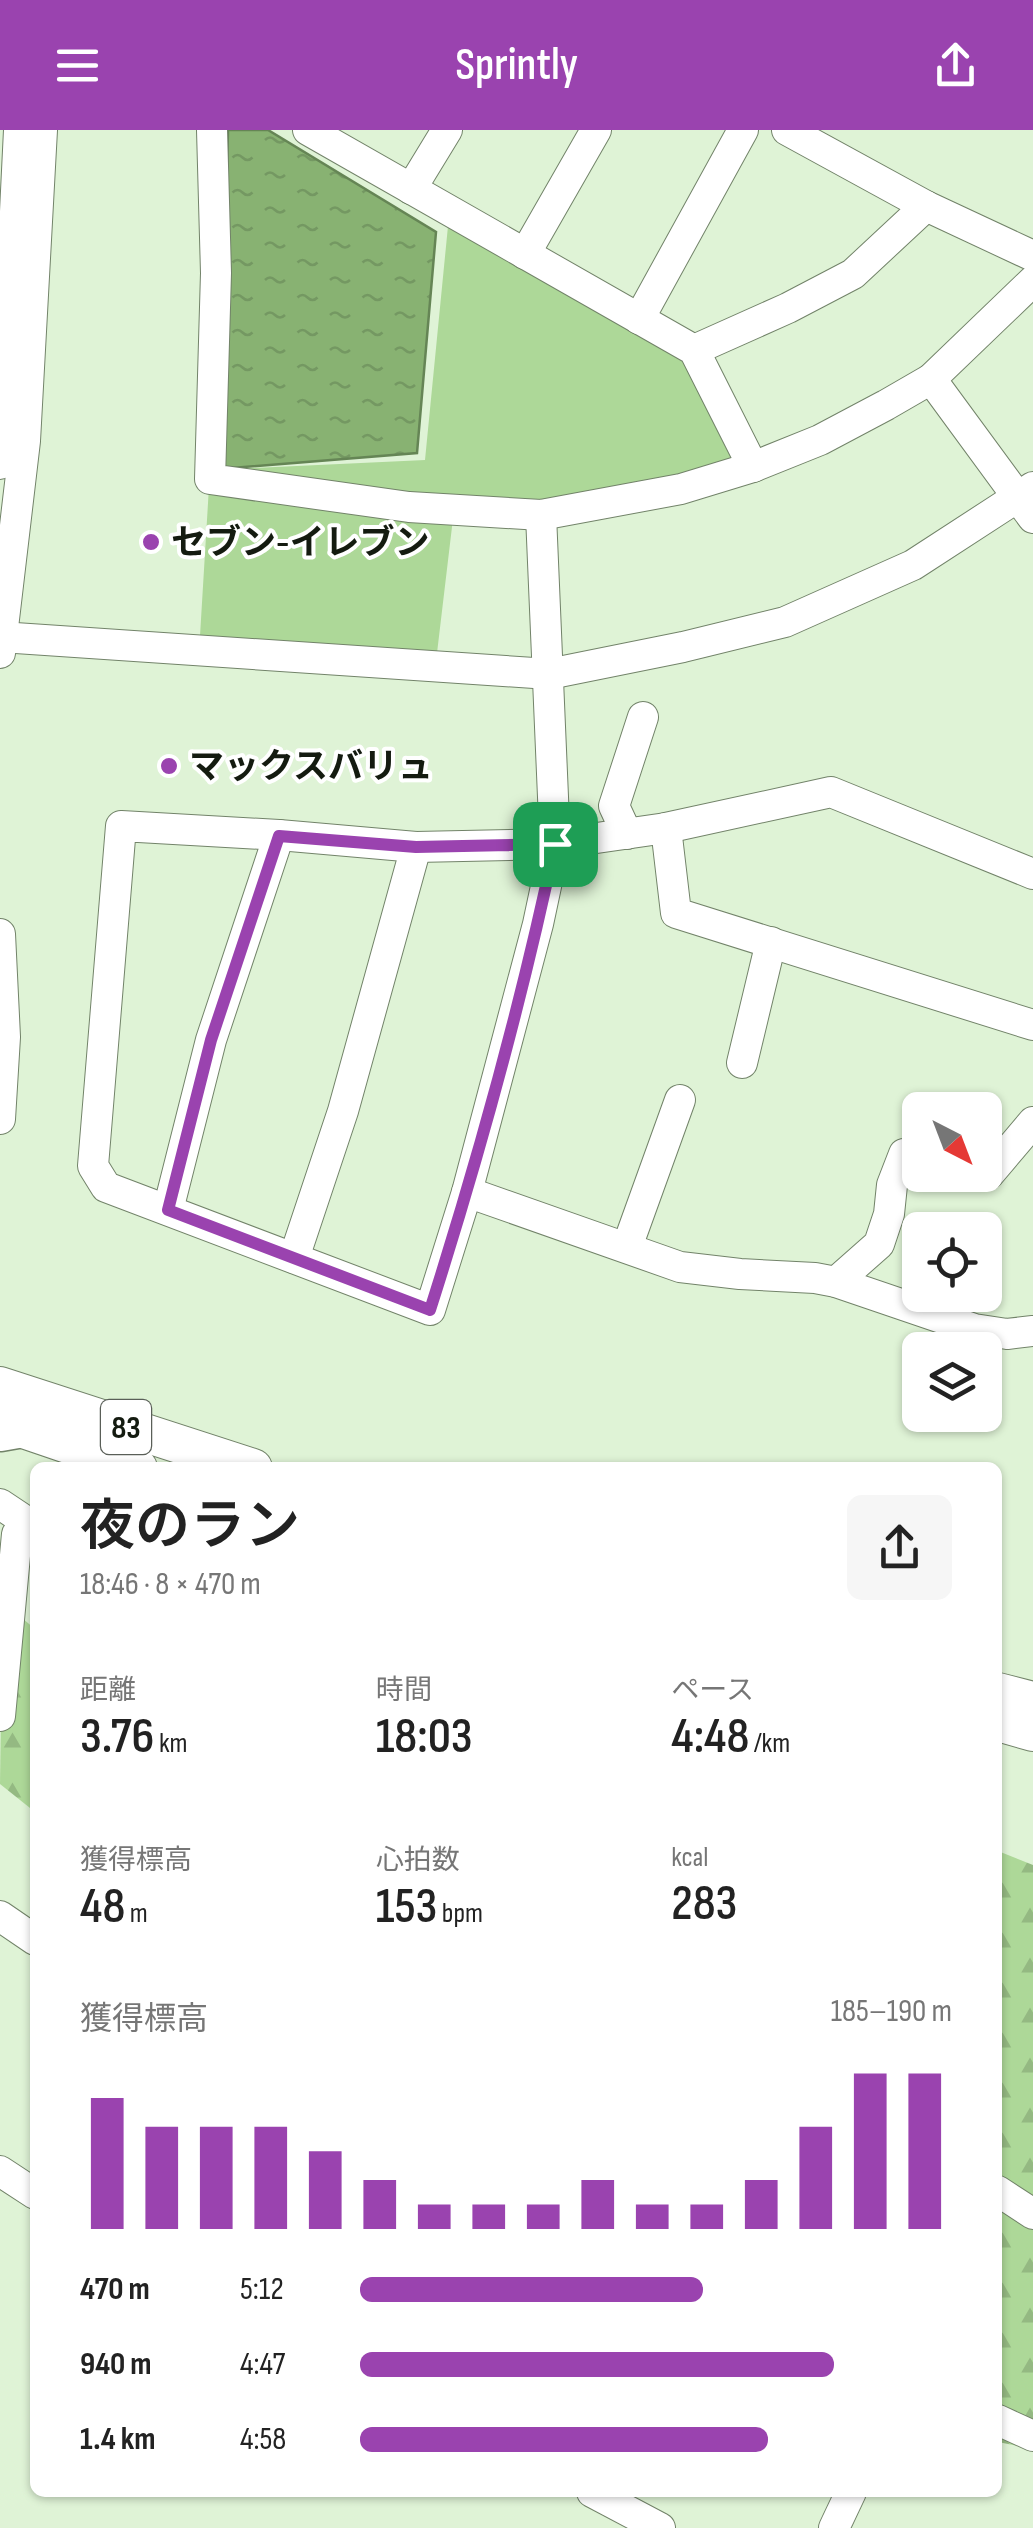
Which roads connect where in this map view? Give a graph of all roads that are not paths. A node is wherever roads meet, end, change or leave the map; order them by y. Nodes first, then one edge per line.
1 (19, 130) edge
2 (42, 130) edge
3 (212, 130) edge
4 (308, 130) edge
5 (446, 130) edge
6 (596, 130) edge
7 (743, 130) edge
8 (787, 130) edge
9 (410, 189) junction
10 (926, 206) junction
11 (525, 254) junction
12 (1033, 256) edge
13 (1033, 281) edge
14 (639, 320) junction
15 (694, 350) junction
16 (931, 378) junction
17 (0, 464) edge
18 (753, 467) junction
19 (1028, 500) edge
20 (541, 514) junction
21 (0, 636) edge
22 (0, 652) edge
23 (549, 674) junction
24 (643, 717) dead end
25 (666, 828) junction
26 (627, 834) junction
27 (279, 836) junction
28 (555, 844) junction
29 (416, 847) junction
30 (1032, 872) edge
31 (0, 934) edge
32 (771, 942) junction
33 (1033, 1025) edge
34 (742, 1063) dead end
35 (680, 1100) dead end
36 (0, 1119) edge
37 (1033, 1122) edge
38 (902, 1159) edge
39 (1002, 1159) edge
40 (468, 1192) junction
41 (168, 1210) junction
42 (627, 1247) junction
43 (294, 1258) junction
44 (836, 1282) junction
45 (1033, 1331) edge
46 (0, 1386) edge
47 (5, 1426) edge
48 (84, 1459) edge
49 (234, 1462) edge
50 (0, 1504) edge
51 (30, 1524) edge
52 (30, 1526) edge
53 (1002, 1693) edge
54 (1033, 1701) edge
55 (0, 1716) edge
56 (1002, 1723) edge
57 (1033, 1732) edge
58 (0, 1916) edge
59 (30, 1937) edge
60 (0, 2171) edge
61 (30, 2191) edge
62 (1002, 2194) edge
63 (1033, 2214) edge
64 (1002, 2422) edge
65 (1033, 2436) edge
66 (601, 2497) edge
67 (849, 2497) edge
68 (660, 2528) edge
69 (834, 2528) edge

1 - 17 street
2 - 21 street
3 - 20 street
4 - 9 street
5 - 9 street
6 - 11 street
7 - 14 street
8 - 10 street
9 - 11 street
10 - 12 street
10 - 15 street
11 - 14 street
13 - 16 street
14 - 15 street
15 - 18 street
16 - 18 street
16 - 19 street
18 - 20 street
19 - 23 street
20 - 23 street
21 - 22 street
21 - 23 street
23 - 28 street
24 - 26 street
25 - 26 street
25 - 30 street
25 - 32 street
26 - 28 street
27 - 29 street
27 - 41 street
27 - 41 street
28 - 29 street
28 - 40 street
29 - 43 street
31 - 36 street
32 - 33 street
32 - 34 street
35 - 42 street
37 - 39 street
38 - 44 street
40 - 42 street
40 - 43 street
41 - 43 street
42 - 44 street
44 - 45 street
46 - 49 main road, 83
47 - 48 main road, 83
50 - 51 street
52 - 55 street
53 - 54 main road
56 - 57 main road
58 - 59 street
60 - 61 street
62 - 63 street
64 - 65 street
66 - 68 street
67 - 69 street

